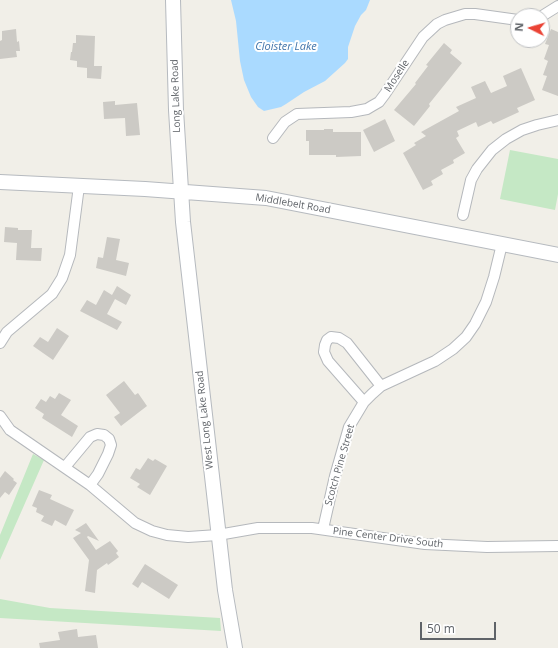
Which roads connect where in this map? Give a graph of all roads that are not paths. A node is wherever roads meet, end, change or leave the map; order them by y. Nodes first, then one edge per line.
1 (173, 0) edge
2 (510, 19) edge
3 (558, 120) edge
4 (273, 138) dead end
5 (0, 182) edge
6 (79, 186) junction
7 (181, 192) junction
8 (463, 216) dead end
9 (502, 244) junction
10 (558, 255) edge
11 (0, 343) edge
12 (382, 386) junction
13 (364, 402) junction
14 (0, 416) edge
15 (66, 467) junction
16 (90, 485) junction
17 (323, 529) junction
18 (218, 535) junction
19 (558, 546) edge
20 (235, 648) edge

1 - 7 main road, Long Lake Road
2 - 4 street, Moselle
3 - 8 street
5 - 6 main road, Middlebelt Road
6 - 7 main road, Middlebelt Road
6 - 11 street
7 - 9 main road, Middlebelt Road
7 - 18 main road, West Long Lake Road
9 - 10 main road, Middlebelt Road
9 - 12 street, Scotch Pine Street
12 - 13 street, Scotch Pine Street
12 - 13 street
13 - 17 street, Scotch Pine Street
14 - 15 street, Pine Center Drive South
15 - 16 street, Pine Center Drive South
15 - 16 street
16 - 18 street, Pine Center Drive South
17 - 18 street, Pine Center Drive South
17 - 19 street, Pine Center Drive South
18 - 20 main road, West Long Lake Road

